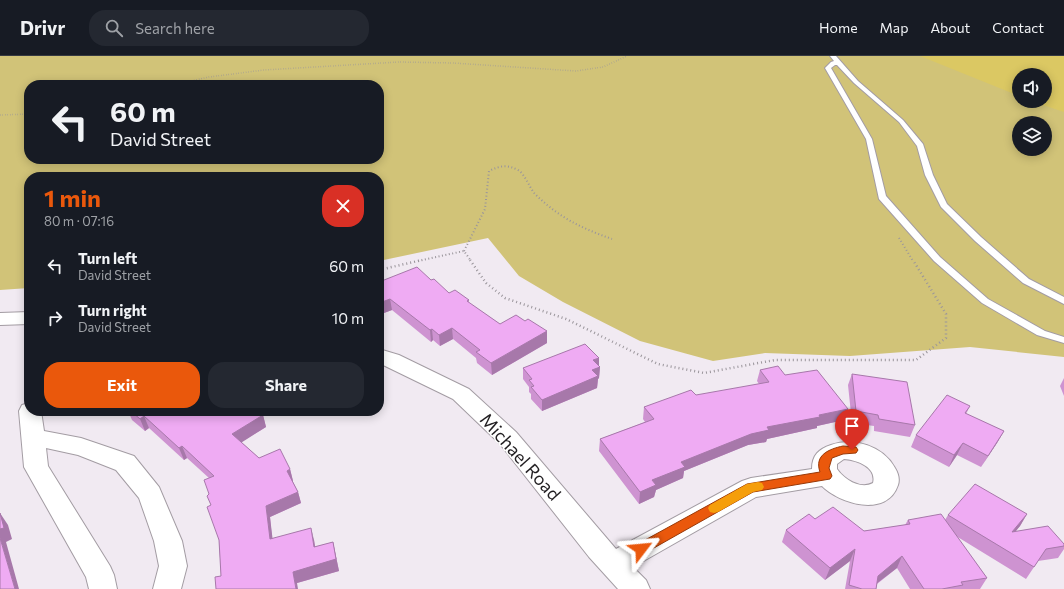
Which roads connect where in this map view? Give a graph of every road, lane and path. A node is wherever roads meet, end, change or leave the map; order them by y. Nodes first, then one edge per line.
1 (627, 56) edge
2 (836, 59) edge
3 (195, 80) edge
4 (24, 114) edge
5 (0, 115) edge
6 (893, 210) junction
7 (612, 239) dead end
8 (464, 251) junction
9 (384, 269) edge
10 (1064, 301) edge
11 (24, 318) edge
12 (0, 319) edge
13 (1064, 340) edge
14 (384, 358) edge
15 (31, 416) edge
16 (33, 438) junction
17 (826, 476) dead end
18 (613, 564) junction
19 (103, 589) edge
20 (166, 589) edge
21 (636, 589) edge

1 - 3 path
2 - 6 lane
2 - 10 lane
4 - 5 path
6 - 8 path
6 - 13 lane
7 - 8 path
8 - 9 path
11 - 12 street
14 - 18 street, Michael Road
15 - 16 street
16 - 19 street
16 - 20 street
17 - 18 street
18 - 21 street, Michael Road

